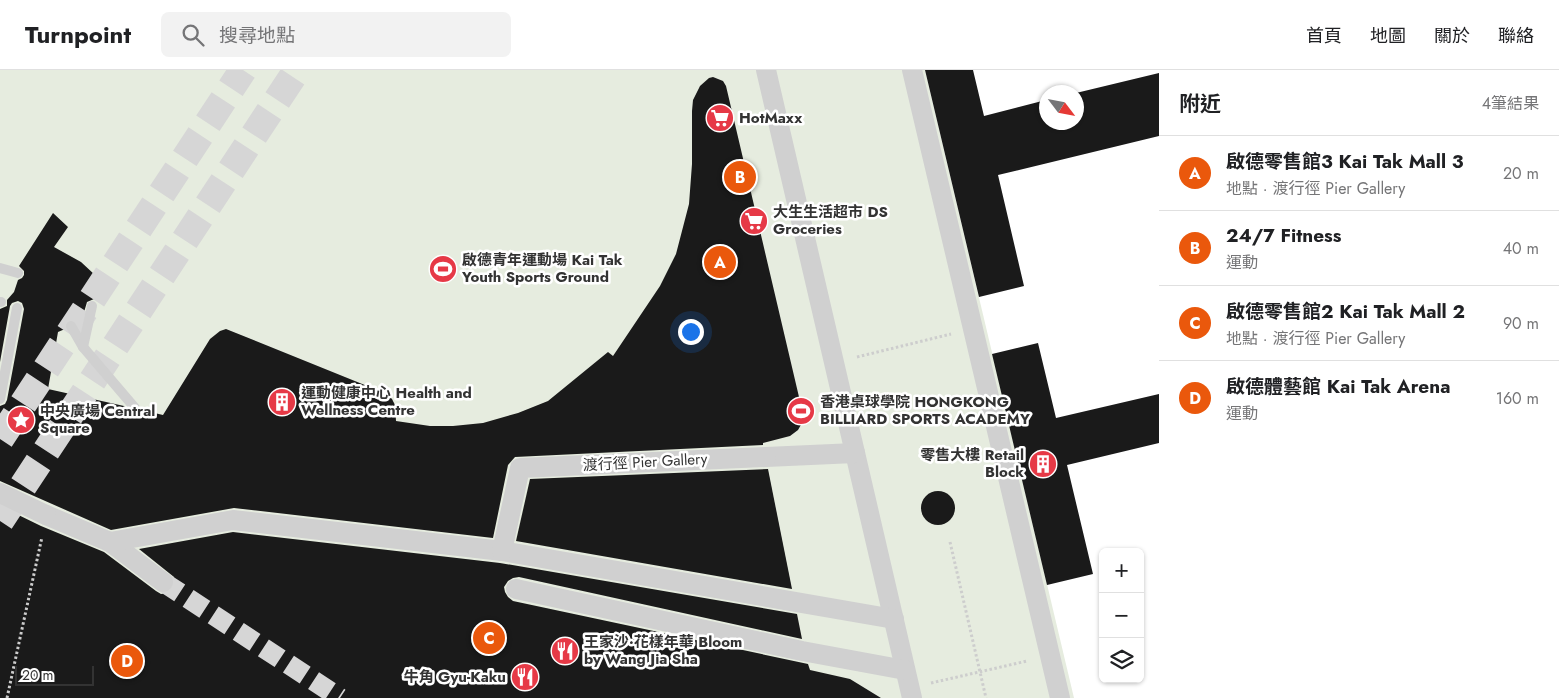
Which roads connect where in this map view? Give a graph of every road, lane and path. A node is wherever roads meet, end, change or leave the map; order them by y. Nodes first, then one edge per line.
1 (766, 70) edge
2 (912, 70) edge
3 (0, 268) edge
4 (18, 273) dead end
5 (92, 306) dead end
6 (17, 308) dead end
7 (71, 326) dead end
8 (973, 329) junction
9 (83, 347) junction
10 (834, 363) junction
11 (0, 400) edge
12 (134, 408) dead end
13 (855, 453) junction
14 (0, 493) edge
15 (46, 515) junction
16 (110, 542) junction
17 (950, 542) dead end
18 (502, 551) junction
19 (163, 582) tunnel mouth
20 (516, 589) dead end
21 (894, 619) junction
22 (1050, 655) junction
23 (980, 672) junction
24 (909, 685) edge
25 (7, 698) edge
26 (986, 698) edge
27 (1060, 698) edge

1 - 10 street
2 - 8 street
3 - 4 lane
5 - 9 lane
6 - 11 lane
7 - 9 lane
8 - 10 path
8 - 22 street
9 - 12 lane
10 - 13 street
13 - 18 street, 渡行徑 Pier Gallery, bridge
13 - 21 street
14 - 15 street, bridge
15 - 16 street
15 - 25 path
16 - 18 street
16 - 19 street
17 - 23 path
18 - 21 street
20 - 24 street
21 - 24 street
22 - 23 path
22 - 27 street
23 - 24 path
23 - 26 path

